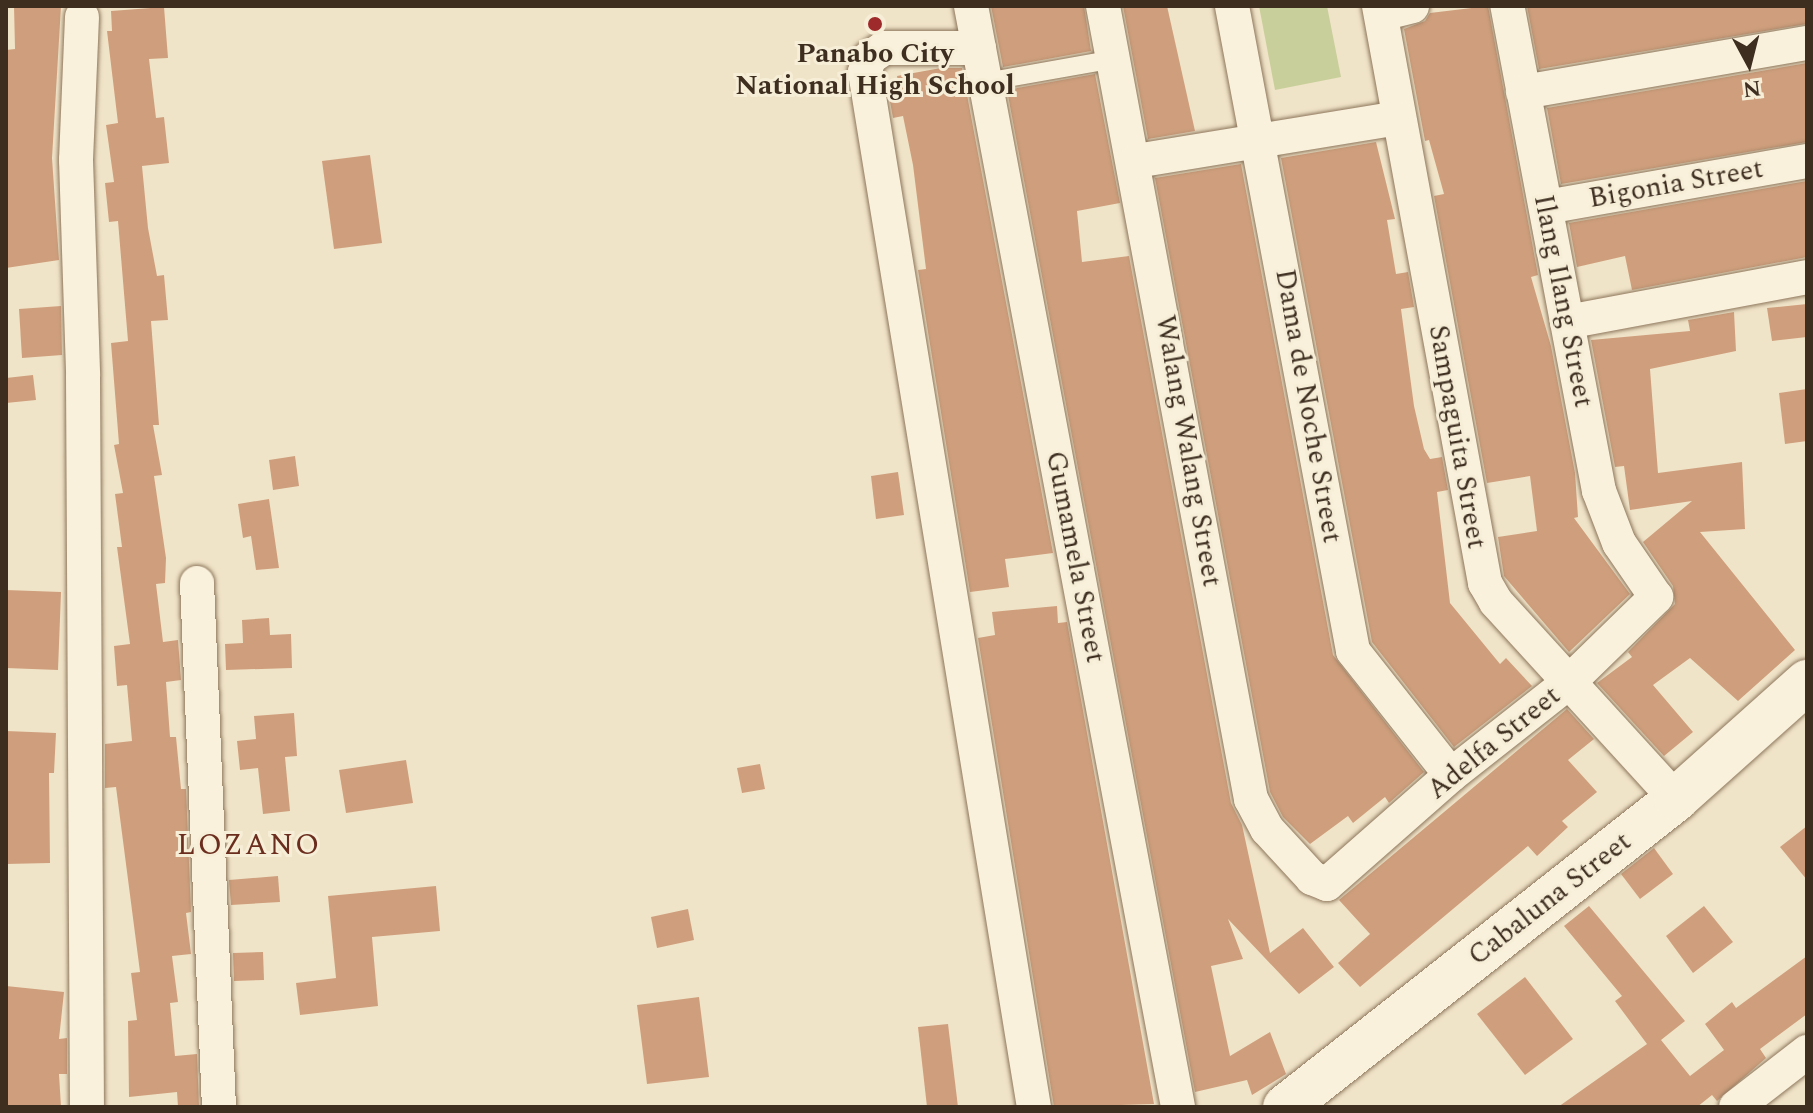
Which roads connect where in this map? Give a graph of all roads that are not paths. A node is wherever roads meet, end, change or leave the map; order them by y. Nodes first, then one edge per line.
1 (971, 6) edge
2 (1103, 6) edge
3 (1232, 6) edge
4 (1507, 6) edge
5 (1390, 9) edge
6 (82, 17) dead end
7 (1807, 43) edge
8 (979, 48) junction
9 (1114, 59) junction
10 (985, 82) junction
11 (1523, 92) junction
12 (1399, 118) junction
13 (1260, 140) junction
14 (1136, 161) junction
15 (1807, 161) edge
16 (1546, 207) junction
17 (1807, 277) edge
18 (1567, 322) junction
19 (197, 583) dead end
20 (1651, 583) joint
21 (1569, 682) junction
22 (1807, 682) edge
23 (1451, 775) junction
24 (1676, 799) junction
25 (1312, 878) joint
26 (1807, 1052) edge
27 (1752, 1102) edge
28 (87, 1107) edge
29 (219, 1107) edge
30 (1034, 1107) edge
31 (1178, 1107) edge
32 (1285, 1107) edge

1 - 8 street, Gumamela Street
2 - 9 street, Walang Walang Street
3 - 13 street, Dama de Noche Street
4 - 11 street, Ilang Ilang Street
5 - 12 street, Sampaguita Street
6 - 28 street
7 - 11 street
8 - 10 street, Gumamela Street
8 - 30 street
9 - 10 lane
9 - 14 street, Walang Walang Street
10 - 31 street, Gumamela Street
11 - 16 street, Ilang Ilang Street
12 - 13 street
12 - 21 street, Sampaguita Street
13 - 14 street
13 - 23 street, Dama de Noche Street
14 - 25 street, Walang Walang Street
15 - 16 street, Bigonia Street
16 - 18 street, Ilang Ilang Street
17 - 18 street
18 - 20 street, Ilang Ilang Street
19 - 29 street
20 - 21 street, Adelfa Street
21 - 23 street, Adelfa Street
21 - 24 street, Sampaguita Street
22 - 24 main road, Cabaluna Street
23 - 25 street, Adelfa Street
24 - 32 main road, Cabaluna Street
26 - 27 street

